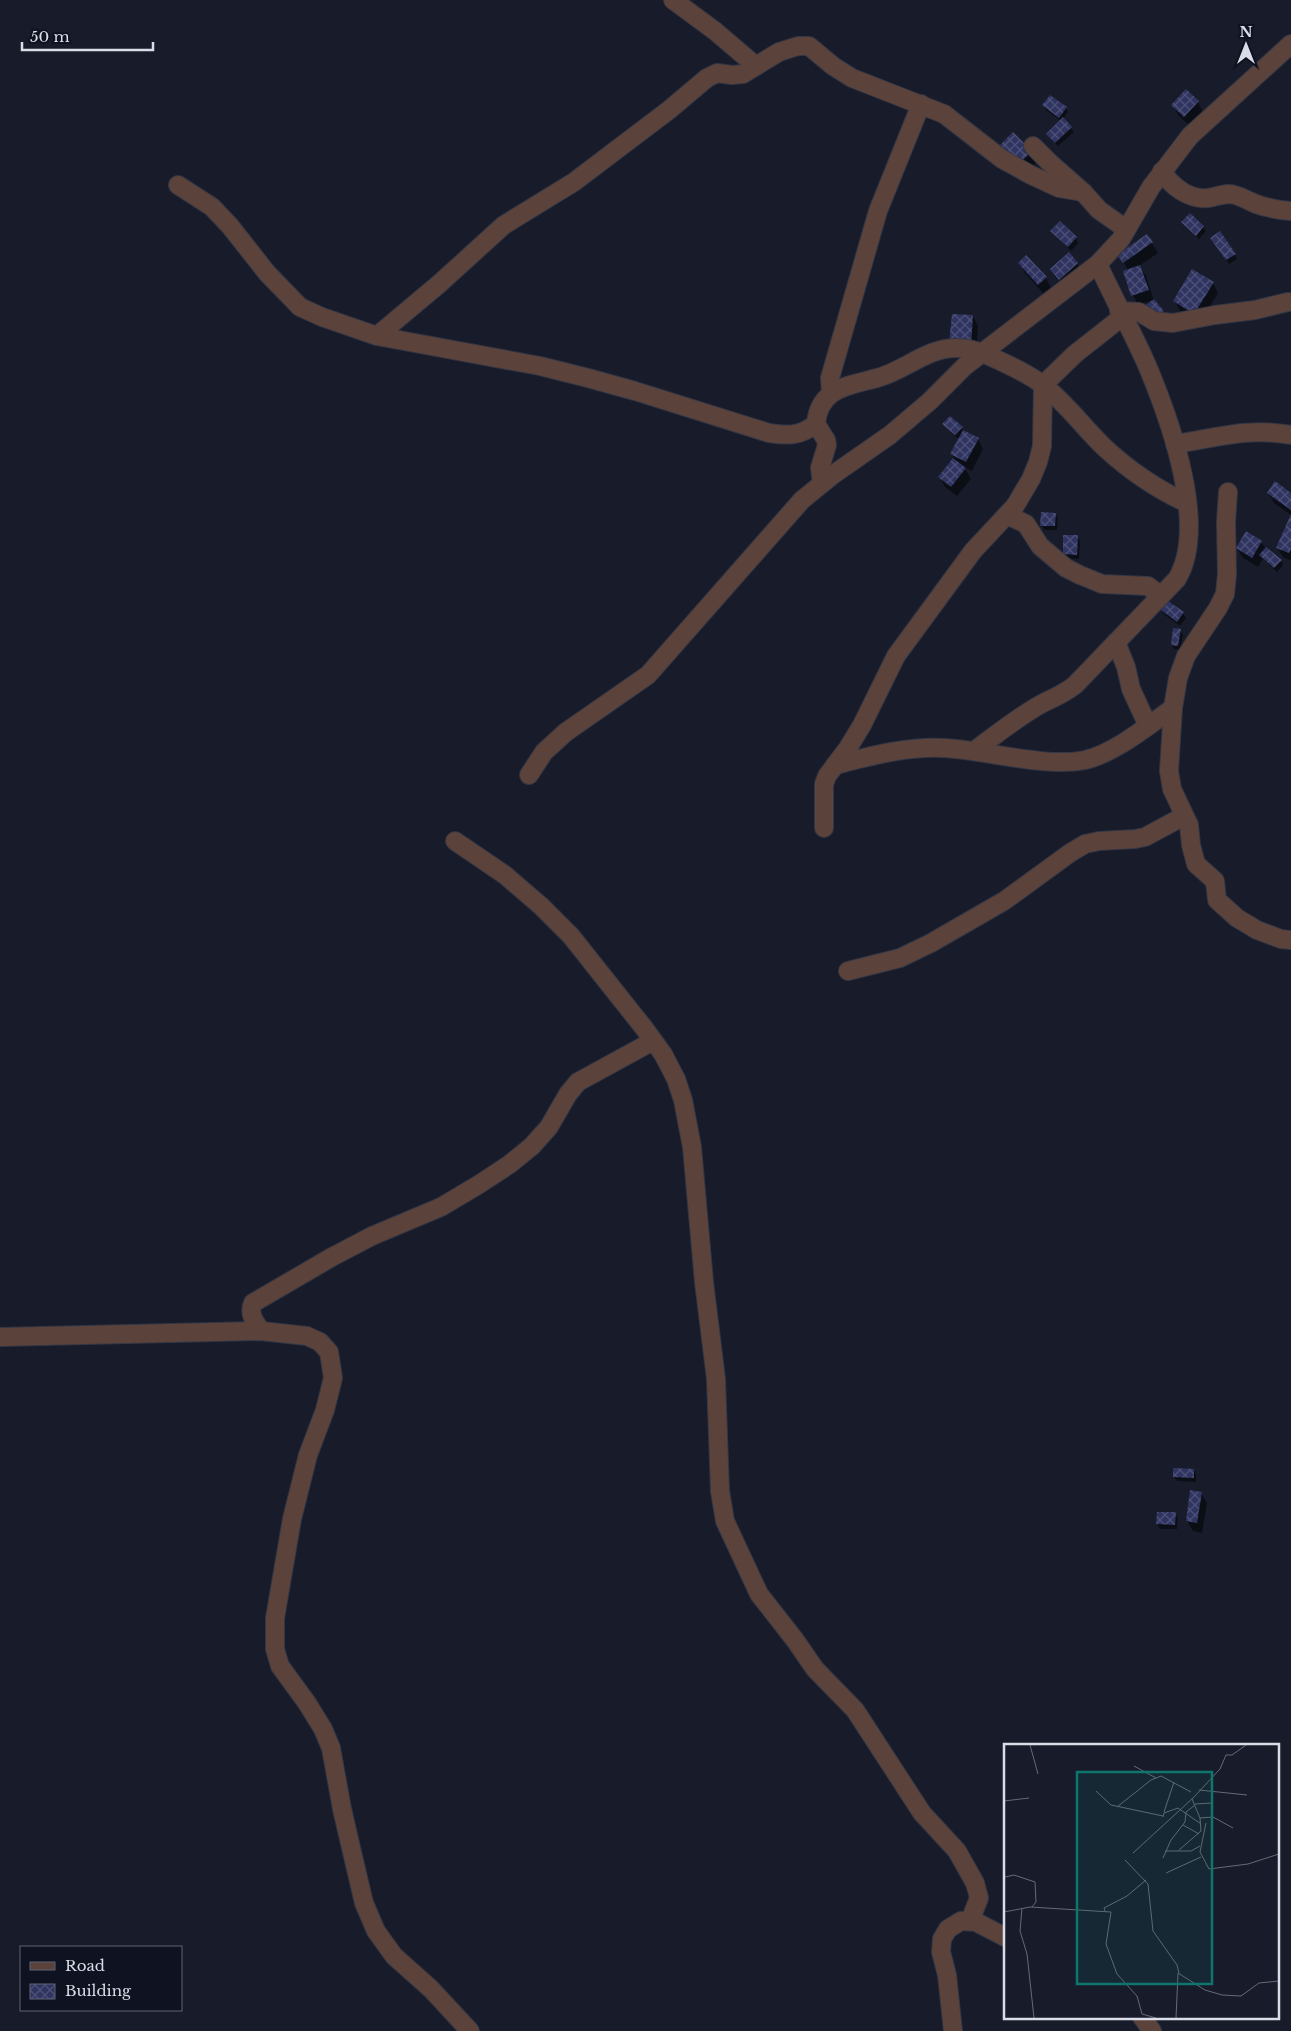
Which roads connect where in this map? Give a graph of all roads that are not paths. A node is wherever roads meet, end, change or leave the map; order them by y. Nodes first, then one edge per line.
1 (673, 0) edge
2 (1291, 44) edge
3 (756, 66) junction
4 (921, 104) junction
5 (1034, 146) dead end
6 (1162, 171) junction
7 (178, 185) dead end
8 (1083, 192) junction
9 (1291, 211) edge
10 (1126, 229) junction
11 (1098, 264) junction
12 (1288, 302) dead end
13 (1121, 314) junction
14 (377, 336) junction
15 (982, 353) junction
16 (1043, 385) junction
17 (832, 393) junction
18 (816, 424) junction
19 (1291, 435) edge
20 (1175, 444) junction
21 (822, 483) junction
22 (1228, 492) dead end
23 (1187, 503) junction
24 (1007, 515) junction
25 (1161, 596) junction
26 (1116, 642) junction
27 (1173, 708) junction
28 (1148, 726) junction
29 (974, 751) junction
30 (835, 765) junction
31 (530, 775) dead end
32 (1184, 816) junction
33 (824, 828) dead end
34 (454, 841) dead end
35 (1291, 940) edge
36 (848, 970) dead end
37 (653, 1040) junction
38 (261, 1331) junction
39 (0, 1337) edge
40 (970, 1921) junction
41 (1004, 1936) edge
42 (1143, 2018) edge
43 (470, 2031) edge
44 (953, 2031) edge
45 (1152, 2031) edge

1 - 3 street
2 - 6 street
3 - 4 street
3 - 14 street
4 - 8 street
4 - 17 street
5 - 8 street
6 - 9 street
6 - 10 street
7 - 14 street
8 - 10 street
10 - 11 street
11 - 13 street
11 - 15 street
12 - 13 street
13 - 16 street
13 - 20 street
14 - 18 street
15 - 16 street
15 - 17 street
15 - 21 street
16 - 23 street
16 - 24 street
17 - 18 street
18 - 21 street
19 - 20 street
20 - 23 street
21 - 31 street
22 - 27 street
23 - 25 street
24 - 25 street
24 - 30 street
25 - 26 street
26 - 28 street
26 - 29 street
27 - 28 street
27 - 32 street
28 - 29 street
29 - 30 street
30 - 33 street
32 - 35 street
32 - 36 street
34 - 37 street
37 - 38 street
37 - 40 street
38 - 39 street
38 - 43 street
40 - 41 street
40 - 44 street
42 - 45 street

